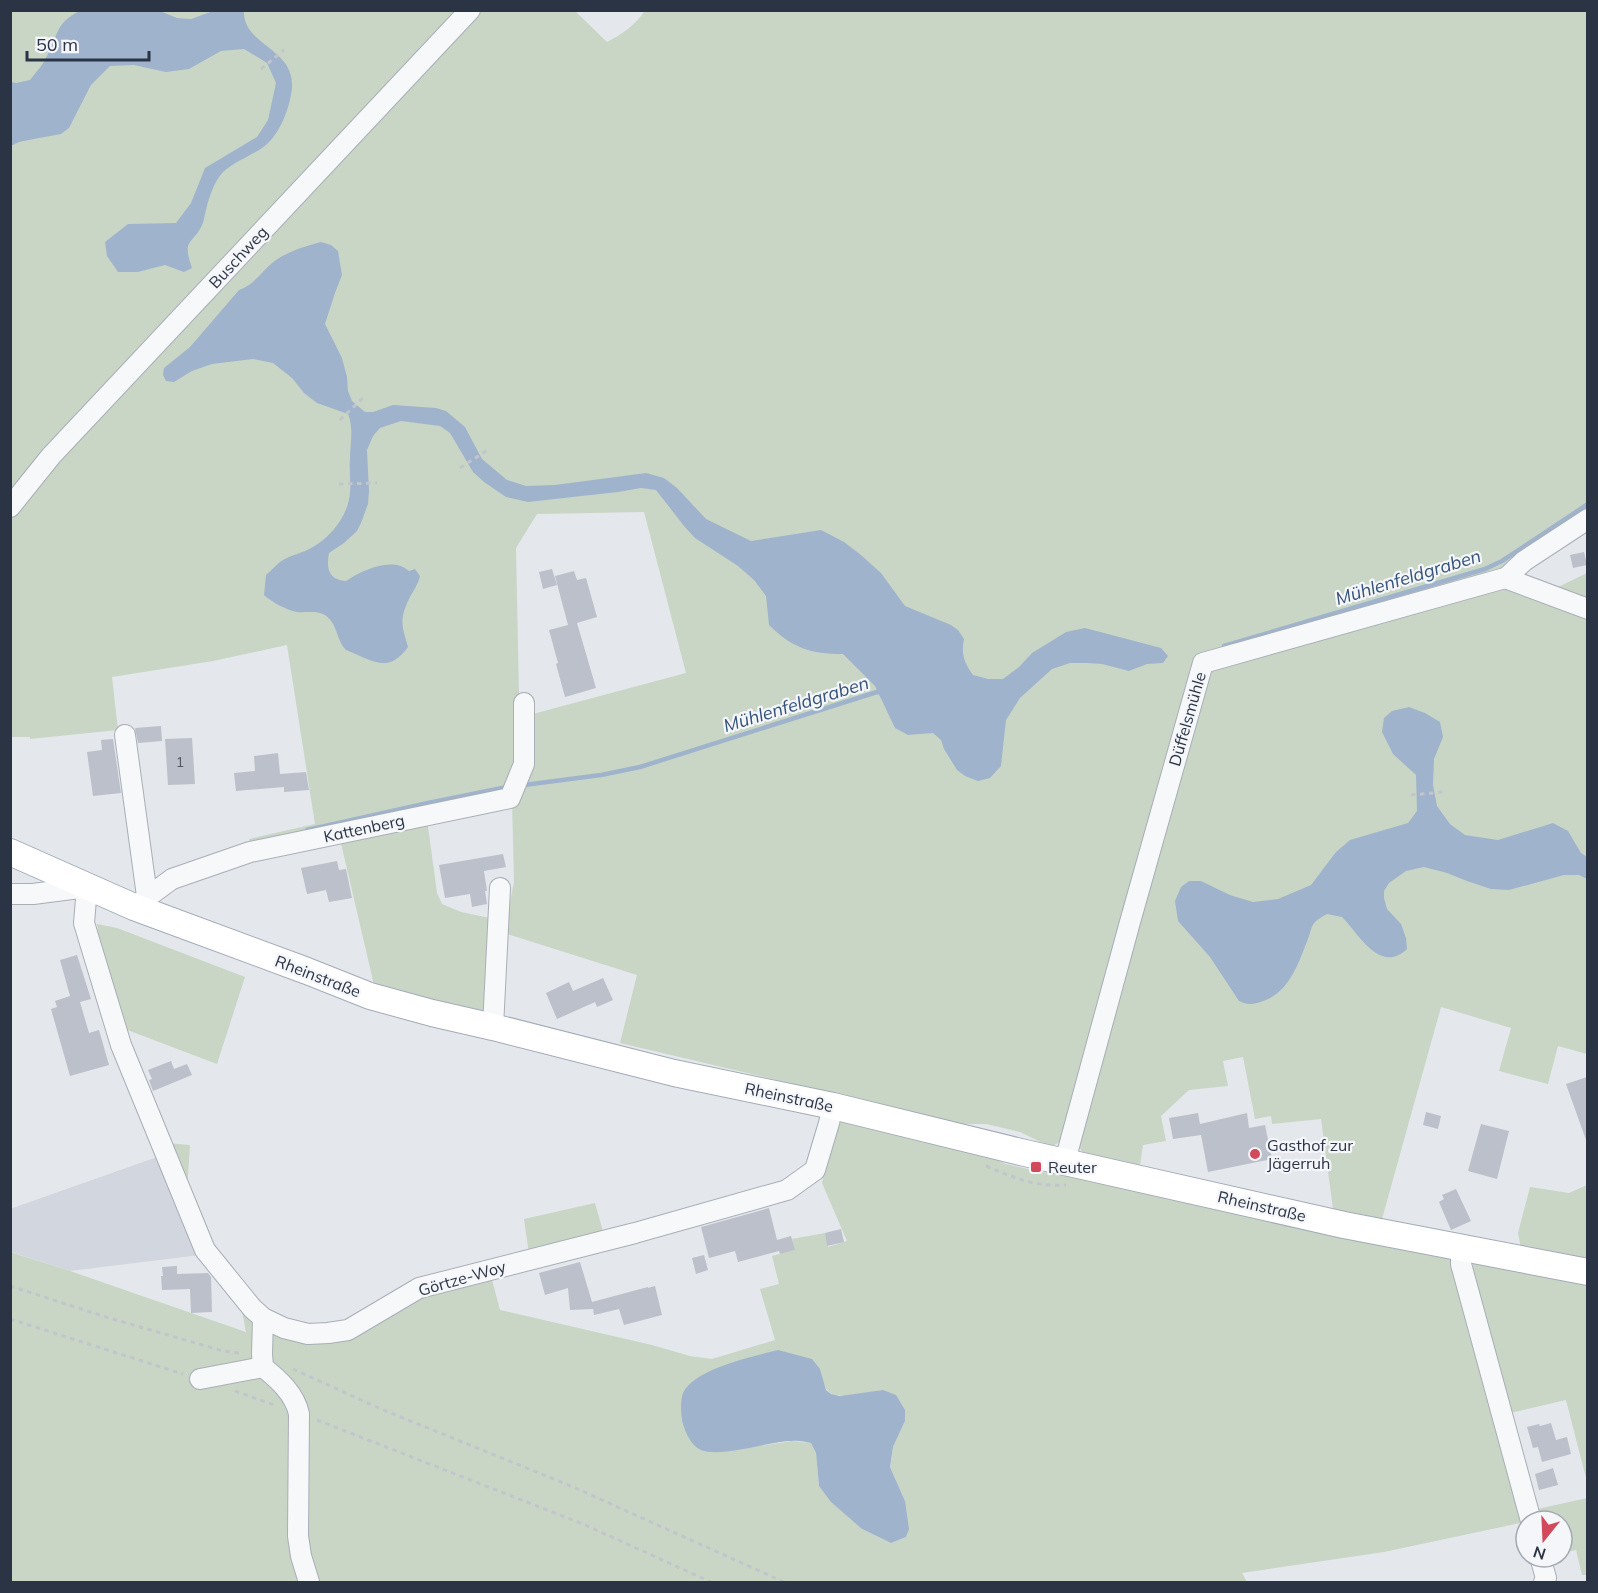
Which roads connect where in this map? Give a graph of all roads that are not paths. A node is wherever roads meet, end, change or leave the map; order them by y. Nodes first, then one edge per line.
1 (470, 10) edge
2 (10, 507) edge
3 (1587, 519) edge
4 (1506, 578) junction
5 (1587, 609) edge
6 (524, 703) dead end
7 (125, 735) dead end
8 (10, 852) edge
9 (87, 887) junction
10 (500, 888) dead end
11 (10, 894) edge
12 (140, 902) junction
13 (493, 1027) junction
14 (833, 1106) junction
15 (1065, 1161) junction
16 (1461, 1248) junction
17 (1587, 1272) edge
18 (263, 1318) junction
19 (262, 1361) junction
20 (200, 1379) road end
21 (1528, 1509) edge
22 (309, 1582) edge

1 - 2 street, Buschweg
3 - 4 street
4 - 5 street
4 - 15 street, Düffelsmühle
6 - 12 street, Kattenberg
7 - 12 street
8 - 9 main road, Rheinstraße
9 - 11 street
9 - 12 main road, Rheinstraße
9 - 18 street, Görtze-Woy
10 - 13 street
12 - 13 main road, Rheinstraße
13 - 14 main road, Rheinstraße
14 - 15 main road, Rheinstraße
14 - 18 street, Görtze-Woy
15 - 16 main road, Rheinstraße
16 - 17 main road, Rheinstraße
16 - 21 street
18 - 19 street
19 - 20 street
19 - 22 street

